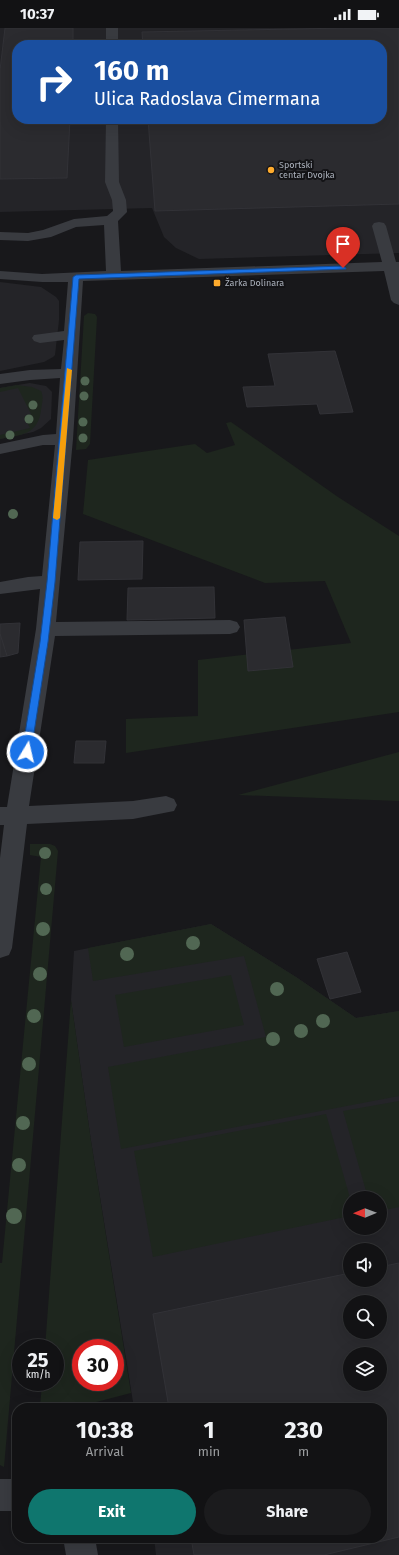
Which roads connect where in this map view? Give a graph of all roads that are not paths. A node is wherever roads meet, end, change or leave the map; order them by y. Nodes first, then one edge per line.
1 (112, 28) edge
2 (112, 40) edge
3 (112, 124) edge
4 (112, 182) junction
5 (112, 220) junction
6 (379, 226) dead end
7 (0, 236) edge
8 (394, 266) edge
9 (0, 275) edge
10 (114, 276) junction
11 (76, 277) junction
12 (399, 300) edge
13 (72, 336) junction
14 (40, 338) dead end
15 (69, 373) junction
16 (0, 379) edge
17 (64, 439) junction
18 (0, 449) edge
19 (51, 582) junction
20 (0, 588) edge
21 (230, 627) dead end
22 (46, 629) junction
23 (166, 805) dead end
24 (8, 815) edge
25 (0, 948) edge
26 (0, 1495) edge
27 (12, 1495) edge
28 (80, 1543) edge
29 (82, 1555) edge

1 - 2 street
3 - 4 street
4 - 5 street
4 - 5 street
5 - 7 street
5 - 10 street
6 - 8 street
8 - 10 street
8 - 12 street
9 - 11 street
10 - 11 street
11 - 13 street
13 - 14 street
13 - 15 street
15 - 16 street
15 - 17 street
17 - 18 street
17 - 19 street
19 - 20 street
19 - 22 street
21 - 22 street
22 - 24 street
23 - 24 street
24 - 25 street
26 - 27 street
28 - 29 street

